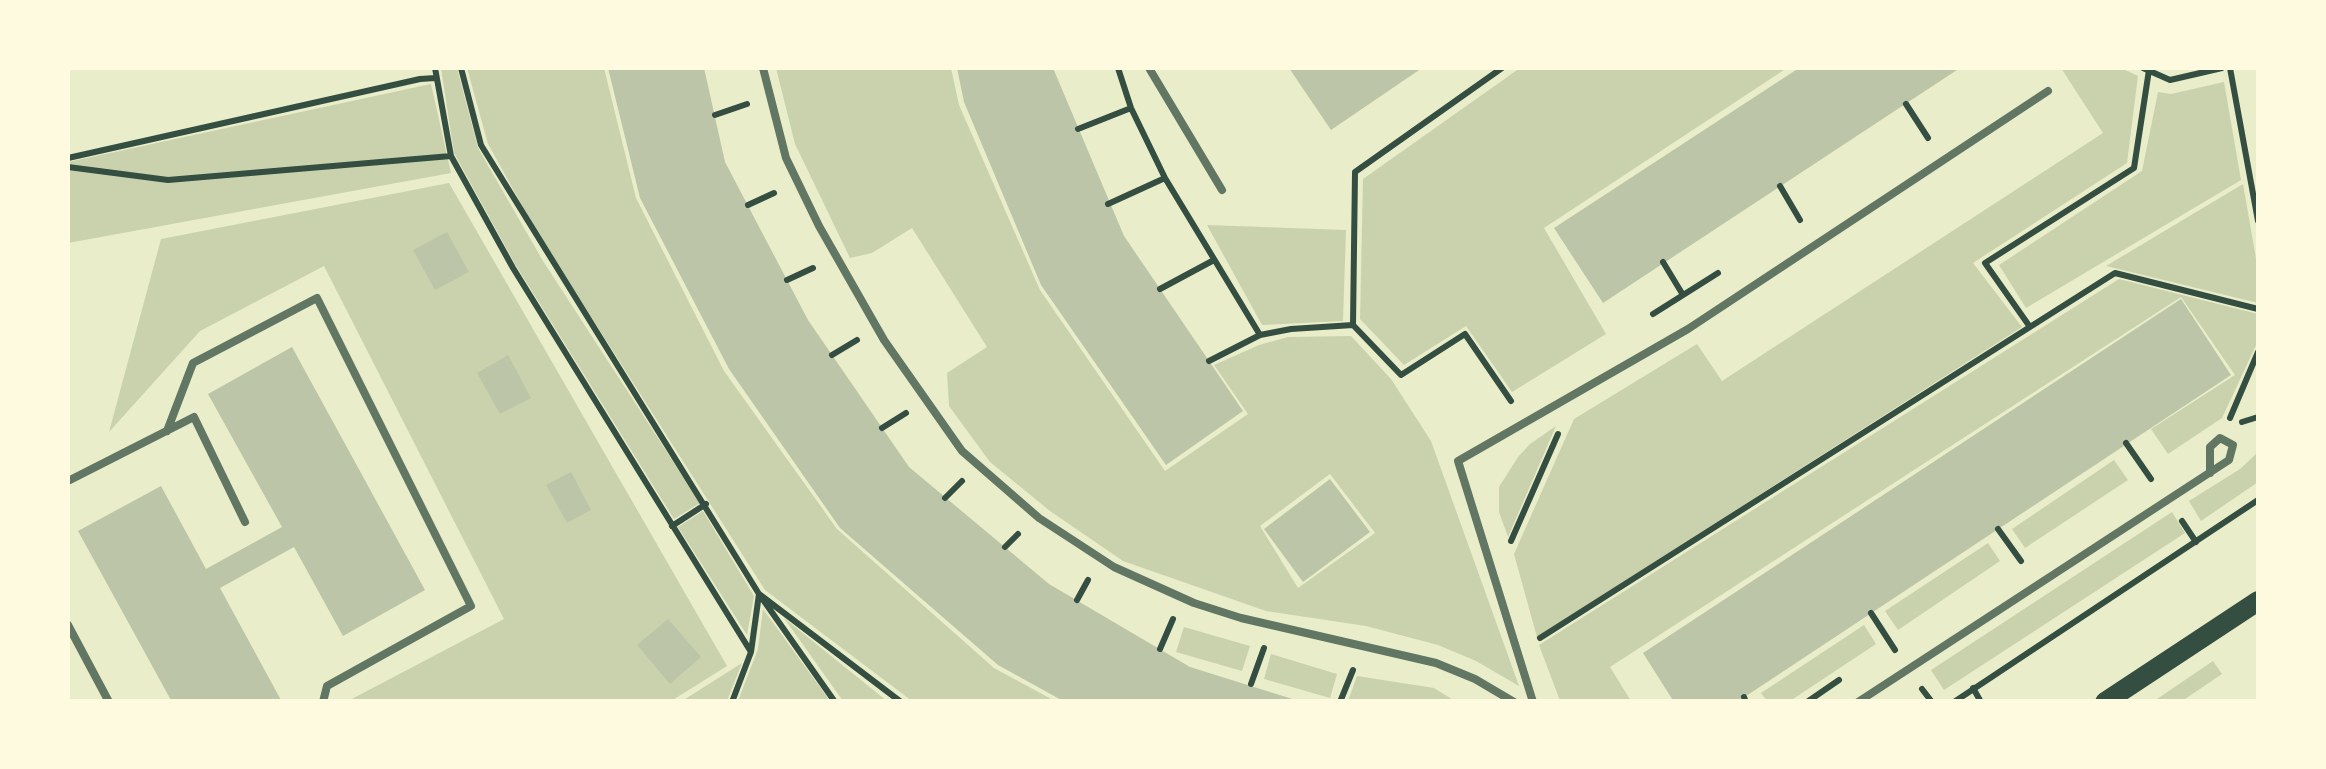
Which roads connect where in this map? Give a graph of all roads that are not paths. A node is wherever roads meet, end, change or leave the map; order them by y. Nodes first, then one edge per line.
1 (763, 68) edge
2 (1149, 68) edge
3 (2048, 90) dead end
4 (1222, 190) dead end
5 (167, 431) junction
6 (2210, 472) dead end
7 (68, 482) edge
8 (245, 522) dead end
9 (2258, 601) edge
10 (68, 624) edge
11 (109, 702) edge
12 (323, 702) edge
13 (1514, 702) edge
14 (1533, 702) edge
15 (1858, 702) edge
16 (2106, 702) edge

1 - 13 lane
2 - 4 lane
3 - 14 lane
5 - 7 lane
5 - 8 lane
5 - 12 lane
6 - 15 lane
9 - 16 main road
10 - 11 lane

